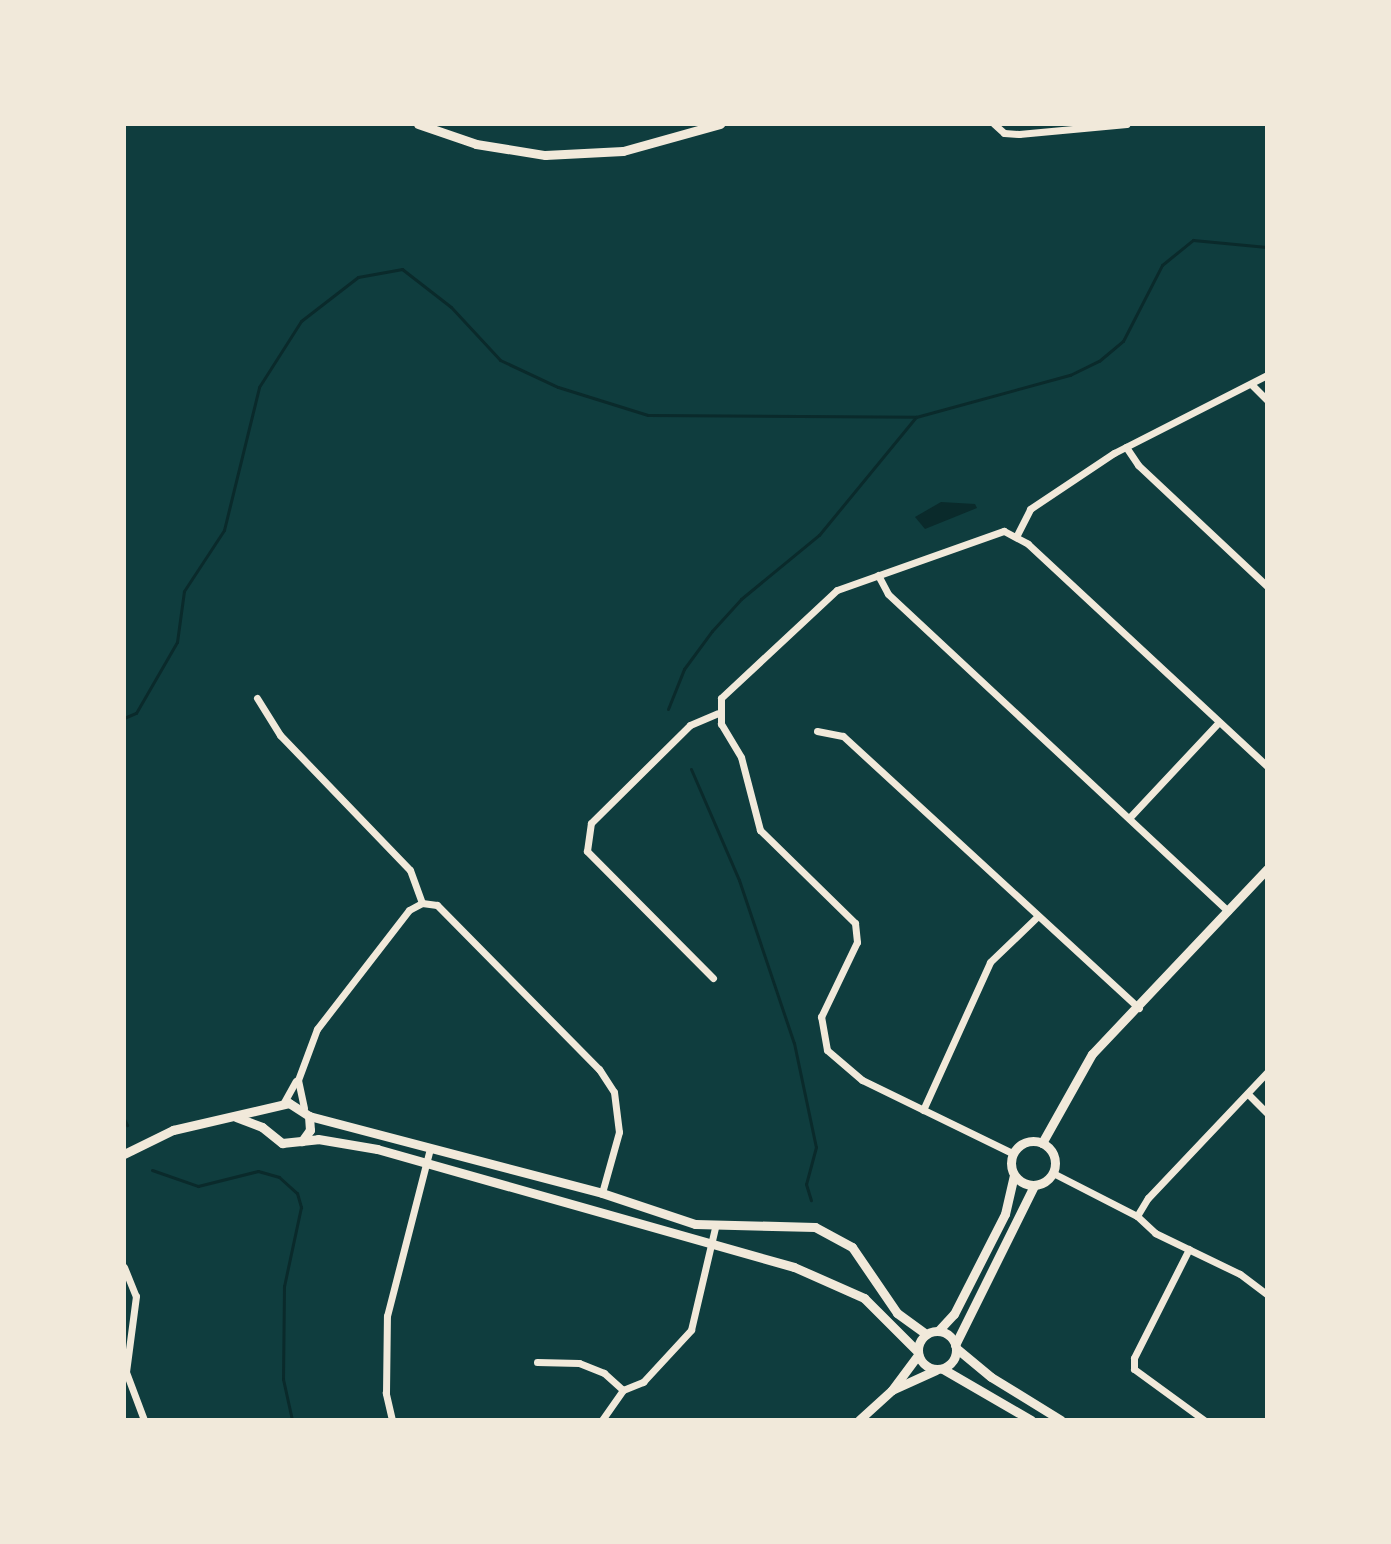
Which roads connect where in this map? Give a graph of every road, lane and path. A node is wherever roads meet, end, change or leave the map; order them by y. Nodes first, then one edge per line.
1 (418, 124) edge
2 (720, 124) edge
3 (994, 124) edge
4 (1127, 124) edge
5 (1267, 375) edge
6 (1251, 384) junction
7 (1267, 400) edge
8 (1126, 447) junction
9 (1017, 535) junction
10 (878, 575) junction
11 (1267, 586) edge
12 (257, 698) dead end
13 (718, 713) junction
14 (1218, 723) junction
15 (817, 731) dead end
16 (1267, 766) edge
17 (1130, 817) junction
18 (1267, 869) edge
19 (422, 903) junction
20 (1228, 911) junction
21 (1038, 916) junction
22 (713, 978) dead end
23 (1139, 1008) junction
24 (1267, 1072) edge
25 (298, 1080) junction
26 (1249, 1095) junction
27 (278, 1107) junction
28 (923, 1110) junction
29 (307, 1112) junction
30 (1267, 1113) edge
31 (236, 1117) junction
32 (272, 1134) junction
33 (302, 1141) junction
34 (1042, 1143) junction
35 (430, 1148) junction
36 (1012, 1153) junction
37 (124, 1154) edge
38 (425, 1163) junction
39 (1053, 1173) junction
40 (1014, 1176) junction
41 (1034, 1186) junction
42 (602, 1193) junction
43 (1137, 1216) junction
44 (715, 1228) junction
45 (714, 1245) junction
46 (1189, 1249) junction
47 (124, 1267) edge
48 (1267, 1294) edge
49 (938, 1331) junction
50 (926, 1334) junction
51 (956, 1346) junction
52 (917, 1353) junction
53 (537, 1362) dead end
54 (939, 1369) junction
55 (623, 1390) junction
56 (892, 1390) junction
57 (144, 1420) edge
58 (392, 1420) edge
59 (602, 1420) edge
60 (859, 1420) edge
61 (1031, 1420) edge
62 (1061, 1420) edge
63 (1204, 1420) edge

1 - 2 street
3 - 4 street
5 - 6 street
6 - 7 street
6 - 8 street
8 - 9 street
8 - 11 street
9 - 10 street
9 - 14 street
10 - 13 street
10 - 17 street
12 - 19 street
13 - 22 street
13 - 28 street
14 - 16 street
14 - 17 street
15 - 21 street
17 - 20 street
18 - 20 street
19 - 25 street
19 - 42 street
20 - 23 street
21 - 23 street
21 - 28 street
23 - 34 street
24 - 26 street
25 - 27 street
25 - 29 street
26 - 30 street
26 - 43 street
27 - 29 street
27 - 31 street
27 - 32 street
28 - 36 street
29 - 33 street
29 - 35 street
31 - 32 street
31 - 37 street
32 - 33 street
33 - 38 street
34 - 36 street
34 - 39 street
35 - 38 street
35 - 42 street
36 - 40 street
38 - 45 street
38 - 58 street
39 - 41 street
39 - 43 street
40 - 41 street
40 - 49 street
41 - 51 street
42 - 44 street
43 - 46 street
44 - 45 street
44 - 50 street
45 - 52 street
45 - 55 street
46 - 48 street
46 - 63 street
47 - 57 street
49 - 50 street
49 - 51 street
50 - 52 street
51 - 54 street
51 - 62 street
52 - 54 street
52 - 56 street
53 - 55 street
54 - 56 street
54 - 61 street
55 - 59 street
56 - 60 street

